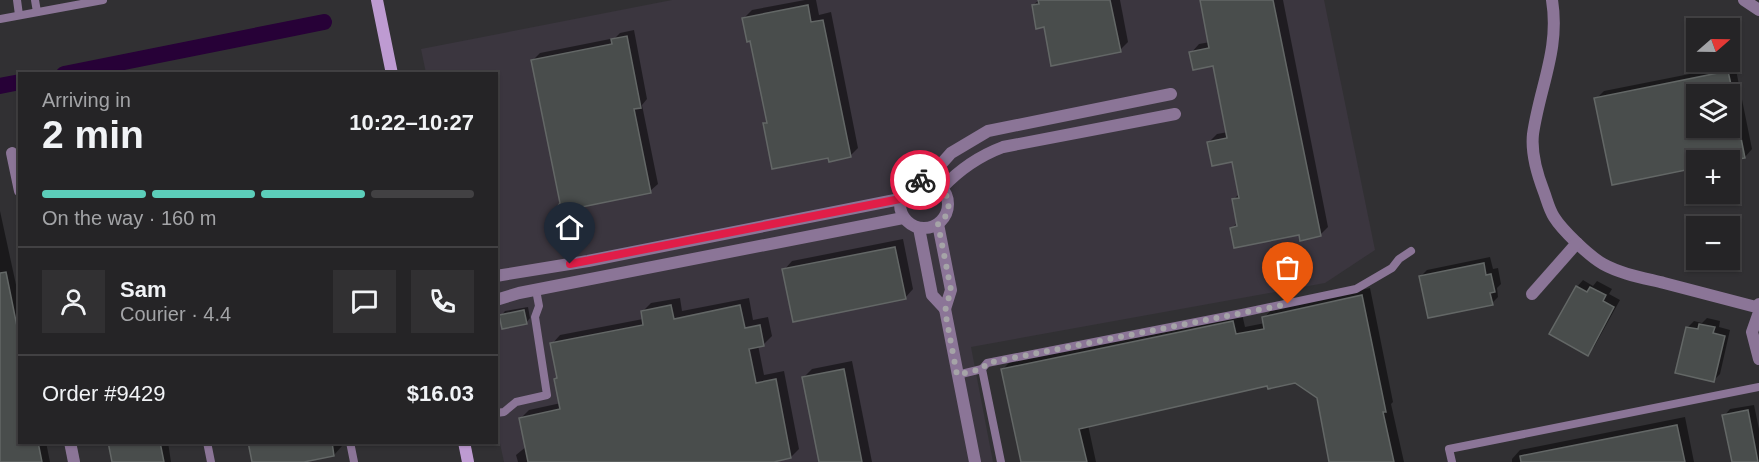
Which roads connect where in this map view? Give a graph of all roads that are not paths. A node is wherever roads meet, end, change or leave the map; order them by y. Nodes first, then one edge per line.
1 (17, 0) edge
2 (35, 0) edge
3 (103, 0) edge
4 (377, 0) edge
5 (1552, 0) edge
6 (1743, 0) edge
7 (1759, 10) edge
8 (37, 12) junction
9 (20, 15) junction
10 (0, 19) edge
11 (392, 72) edge
12 (1171, 94) dead end
13 (1126, 104) junction
14 (1175, 114) dead end
15 (1131, 123) junction
16 (999, 129) junction
17 (1003, 147) junction
18 (10, 154) edge
19 (947, 159) junction
20 (957, 172) junction
21 (927, 180) junction
22 (18, 184) edge
23 (942, 188) junction
24 (900, 199) junction
25 (812, 217) junction
26 (903, 218) junction
27 (938, 224) junction
28 (758, 227) junction
29 (919, 228) junction
30 (722, 234) junction
31 (815, 235) junction
32 (1577, 243) junction
33 (762, 246) junction
34 (1411, 251) dead end
35 (630, 252) junction
36 (725, 253) junction
37 (588, 261) junction
38 (532, 270) junction
39 (634, 271) junction
40 (498, 276) edge
41 (592, 280) junction
42 (536, 290) junction
43 (1532, 294) dead end
44 (498, 300) edge
45 (945, 309) junction
46 (1758, 311) edge
47 (1759, 359) edge
48 (982, 369) junction
49 (957, 375) junction
50 (1759, 387) edge
51 (498, 413) edge
52 (70, 444) edge
53 (207, 444) edge
54 (350, 444) edge
55 (464, 444) edge
56 (74, 462) edge
57 (211, 462) edge
58 (354, 462) edge
59 (468, 462) edge
60 (975, 462) edge
61 (1000, 462) edge
62 (1452, 462) edge

1 - 9 lane
2 - 8 lane
3 - 8 lane
4 - 11 main road
5 - 32 street
6 - 7 street
8 - 9 lane
9 - 10 lane
12 - 13 street
13 - 15 street
13 - 16 street
14 - 15 street
15 - 17 street
16 - 17 street
16 - 19 street
17 - 20 street
18 - 22 street
19 - 20 street
19 - 21 street
20 - 23 street
21 - 23 street
21 - 24 street
23 - 27 street
24 - 25 street
24 - 26 street
25 - 28 street
25 - 31 street
26 - 29 street
26 - 31 street
27 - 29 street
27 - 45 street
28 - 30 street
28 - 33 street
29 - 45 street
30 - 35 street
30 - 36 street
31 - 33 street
32 - 43 street
32 - 46 street
33 - 36 street
34 - 48 lane
35 - 37 street
35 - 39 street
36 - 39 street
37 - 38 street
37 - 41 street
38 - 40 street
38 - 42 street
39 - 41 street
41 - 42 street
42 - 44 street
42 - 51 lane
45 - 49 street
46 - 47 street
48 - 49 lane
48 - 61 lane
49 - 60 street
50 - 62 lane
52 - 56 street
53 - 57 lane
54 - 58 lane
55 - 59 main road

